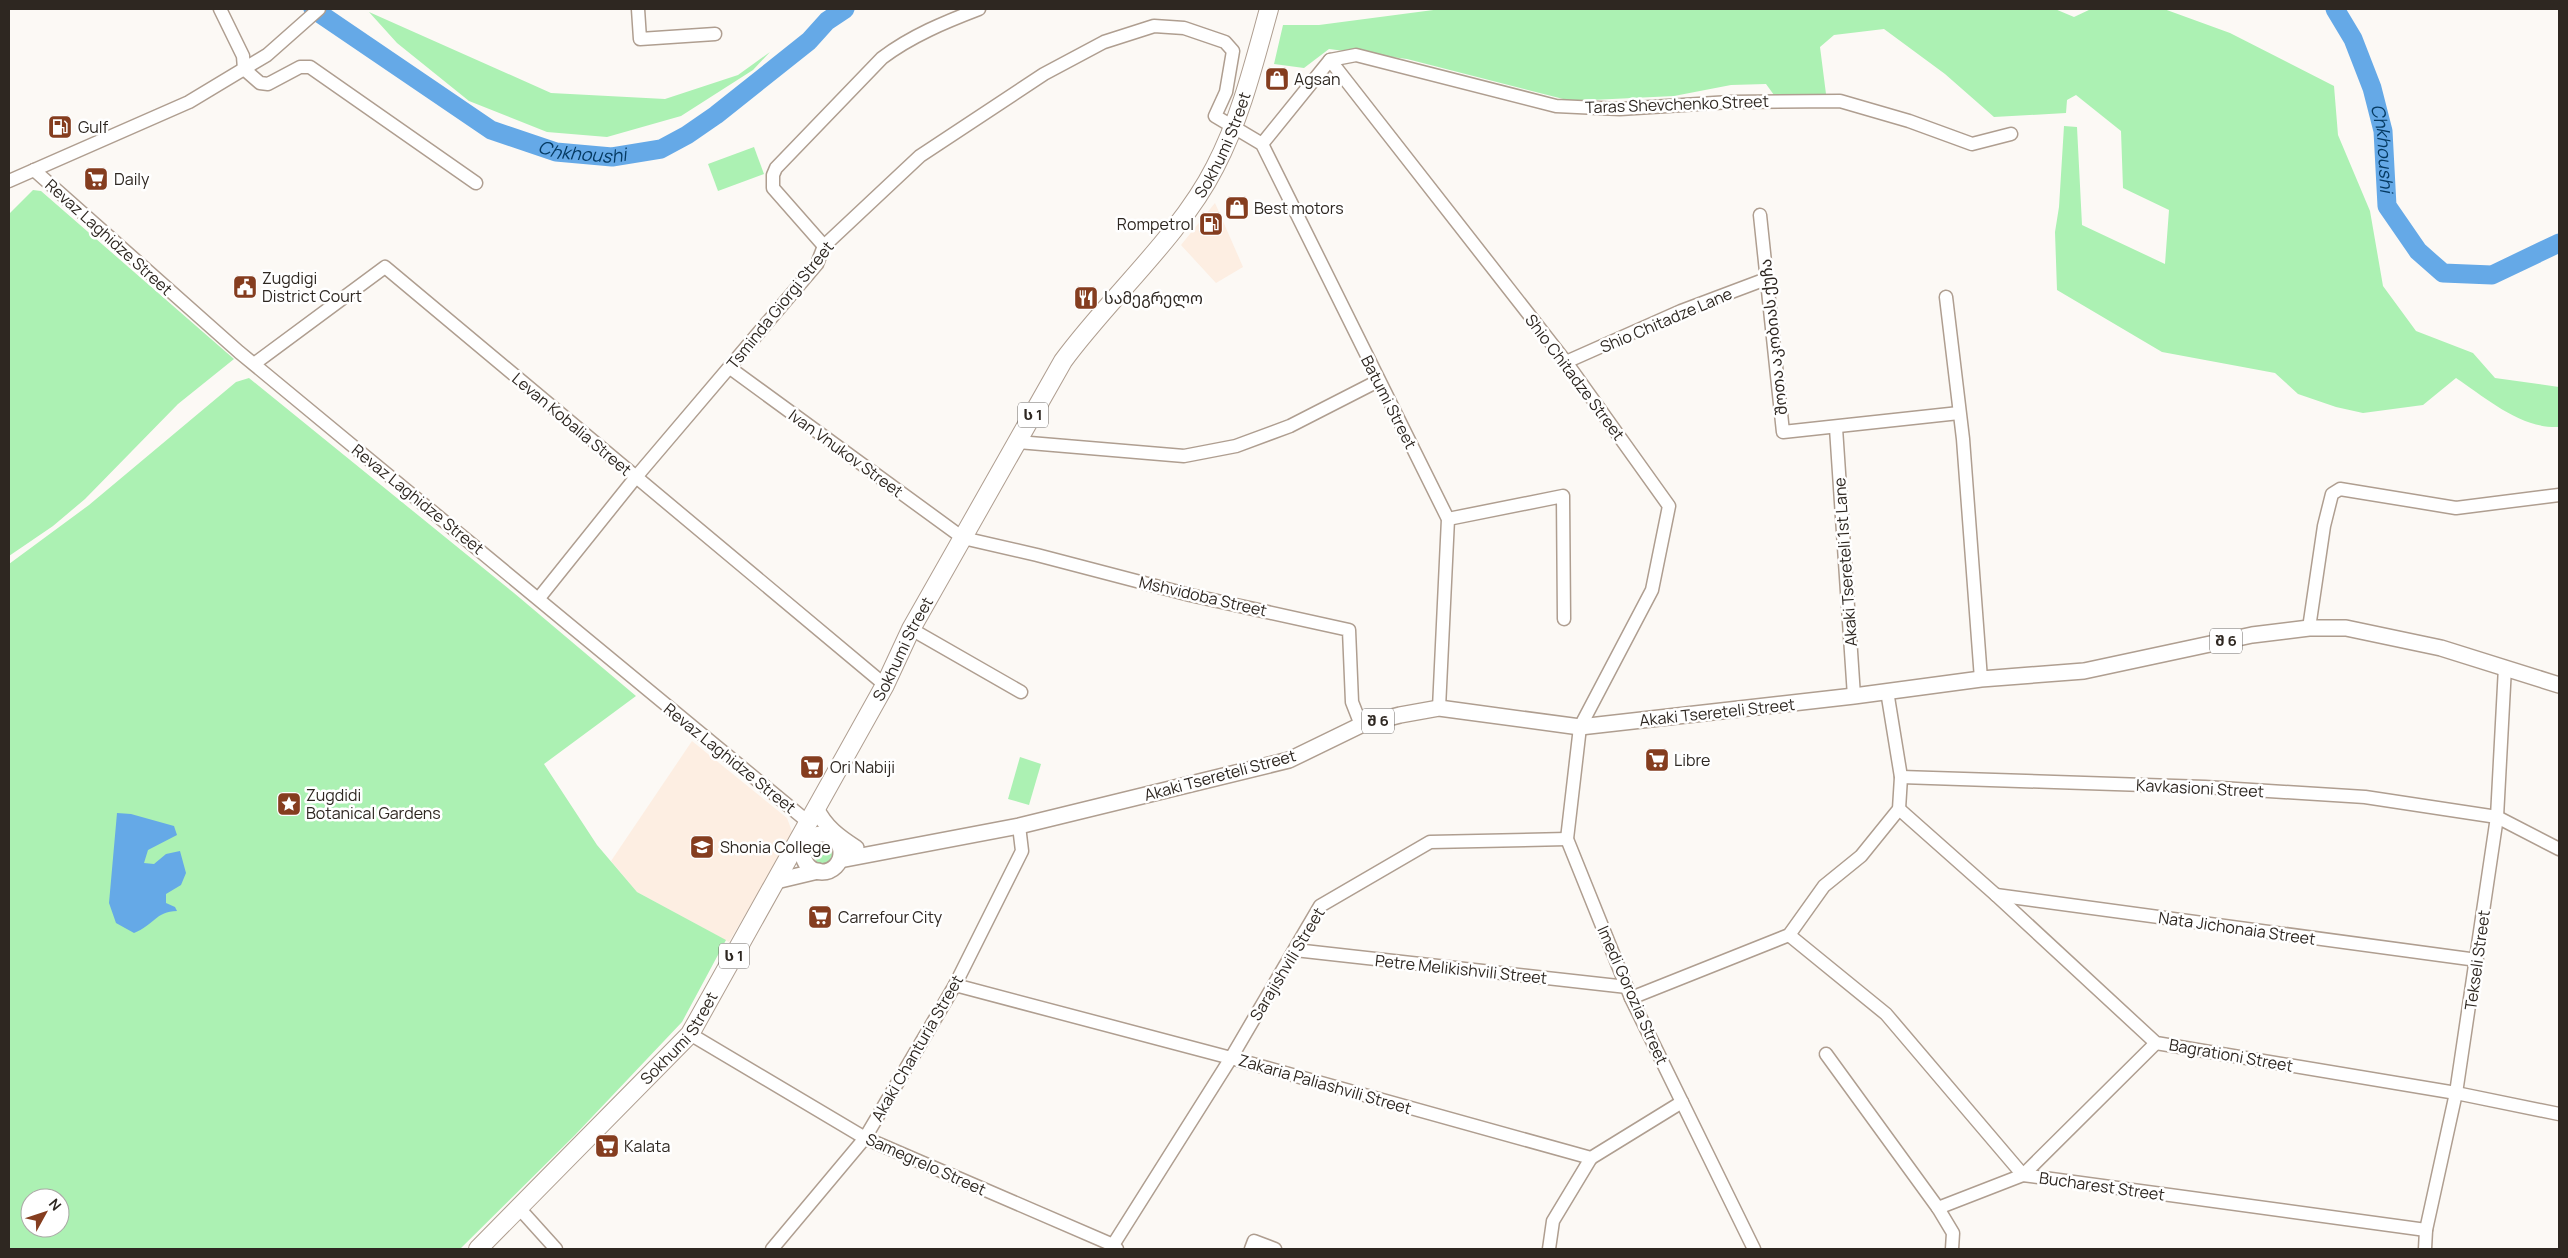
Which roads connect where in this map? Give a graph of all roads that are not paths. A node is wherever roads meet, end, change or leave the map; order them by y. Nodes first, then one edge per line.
1 (220, 9) edge
2 (319, 9) edge
3 (638, 9) edge
4 (979, 9) edge
5 (1269, 9) edge
6 (715, 34) dead end
7 (1330, 60) junction
8 (244, 69) junction
9 (1233, 127) junction
10 (2011, 134) dead end
11 (1262, 144) junction
12 (34, 170) junction
13 (9, 181) edge
14 (476, 183) dead end
15 (1760, 215) dead end
16 (824, 246) junction
17 (1766, 279) junction
18 (1946, 298) dead end
19 (1566, 362) junction
20 (254, 364) junction
21 (730, 368) junction
22 (1378, 381) junction
23 (1959, 413) junction
24 (1836, 428) junction
25 (1018, 442) junction
26 (636, 477) junction
27 (2559, 495) edge
28 (1448, 519) junction
29 (963, 538) junction
30 (539, 598) junction
31 (1564, 619) dead end
32 (2310, 628) junction
33 (911, 629) junction
34 (2505, 667) junction
35 (1980, 680) junction
36 (885, 685) junction
37 (2559, 685) edge
38 (1887, 691) junction
39 (1021, 692) dead end
40 (1854, 696) junction
41 (1439, 708) junction
42 (1361, 726) junction
43 (1580, 727) junction
44 (1901, 777) junction
45 (1898, 810) junction
46 (812, 815) junction
47 (2497, 817) junction
48 (1019, 826) junction
49 (831, 837) junction
50 (1567, 840) junction
51 (800, 848) junction
52 (856, 848) junction
53 (2559, 849) edge
54 (882, 852) junction
55 (840, 860) junction
56 (818, 871) junction
57 (776, 882) junction
58 (1996, 895) junction
59 (1789, 936) junction
60 (1295, 950) junction
61 (2477, 960) junction
62 (955, 985) junction
63 (1629, 993) junction
64 (690, 1034) junction
65 (2156, 1043) junction
66 (1826, 1054) dead end
67 (1231, 1058) junction
68 (2456, 1093) junction
69 (1682, 1102) junction
70 (2559, 1114) edge
71 (865, 1138) junction
72 (1591, 1158) junction
73 (2022, 1175) junction
74 (519, 1208) junction
75 (1938, 1208) junction
76 (2426, 1230) junction
77 (1115, 1247) edge
78 (478, 1249) edge
79 (556, 1249) edge
80 (772, 1249) edge
81 (1251, 1249) edge
82 (1275, 1249) edge
83 (1549, 1249) edge
84 (1754, 1249) edge
85 (1952, 1249) edge
86 (2425, 1249) edge

1 - 8 street
2 - 8 street
3 - 6 street
4 - 16 street
5 - 9 highway, Sokhumi Street / ს 1
7 - 10 street, Taras Shevchenko Street
7 - 11 street
7 - 19 street, Shio Chitadze Street
8 - 12 street
8 - 14 street
9 - 11 street
9 - 16 street, Tsminda Giorgi Street
9 - 25 highway, Sokhumi Street / ს 1
11 - 22 street, Batumi Street
12 - 13 street
12 - 20 street, Revaz Laghidze Street
15 - 17 street, შოთა აკობიას ქუჩა
16 - 21 street, Tsminda Giorgi Street
17 - 19 street, Shio Chitadze Lane
17 - 24 street, შოთა აკობიას ქუჩა
18 - 23 street
19 - 43 street, Shio Chitadze Street
20 - 26 street, Levan Kobalia Street
20 - 30 street, Revaz Laghidze Street
21 - 26 street, Tsminda Giorgi Street
21 - 29 street, Ivan Vnukov Street
22 - 25 street
22 - 28 street, Batumi Street
23 - 24 street, შოთა აკობიას ქუჩა
23 - 35 street
24 - 40 street, Akaki Tsereteli 1st Lane
25 - 29 highway, Sokhumi Street / ს 1
26 - 30 street, Tsminda Giorgi Street
26 - 36 street, Levan Kobalia Street
27 - 32 street
28 - 31 street
28 - 41 street, Batumi Street
29 - 33 highway, Sokhumi Street / ს 1
29 - 42 street, Mshvidoba Street
30 - 46 street, Revaz Laghidze Street
32 - 34 main road, Akaki Tsereteli Street / შ 6
32 - 35 main road, Akaki Tsereteli Street / შ 6
33 - 36 highway, Sokhumi Street / ს 1
33 - 39 street
34 - 37 main road, Akaki Tsereteli Street / შ 6
34 - 47 street, Tekseli Street
35 - 38 main road, Akaki Tsereteli Street / შ 6
36 - 46 highway, Sokhumi Street / ს 1
38 - 40 main road, Akaki Tsereteli Street / შ 6
38 - 44 street
40 - 43 main road, Akaki Tsereteli Street / შ 6
41 - 42 main road, Akaki Tsereteli Street / შ 6
41 - 43 main road, Akaki Tsereteli Street / შ 6
42 - 48 main road, Akaki Tsereteli Street / შ 6
43 - 50 street, Imedi Gorozia Street
44 - 45 street
44 - 47 street, Kavkasioni Street
45 - 58 street, Bagrationi Street
45 - 59 street
46 - 49 main road, შ 6
46 - 51 highway, Sokhumi Street / ს 1
46 - 52 main road, შ 6
47 - 53 street, Kavkasioni Street
47 - 61 street, Tekseli Street
48 - 54 main road, Akaki Tsereteli Street / შ 6
48 - 62 street, Akaki Chanturia Street
49 - 51 main road
49 - 52 main road, შ 6
49 - 55 main road
50 - 60 street, Sarajishvili Street
50 - 63 street, Imedi Gorozia Street
51 - 56 main road
51 - 57 highway, Sokhumi Street / ს 1
52 - 54 main road, შ 6
54 - 55 main road, შ 6
55 - 56 main road, შ 6
56 - 57 main road, შ 6
57 - 64 highway, Sokhumi Street / ს 1
58 - 61 street, Nata Jichonaia Street
58 - 65 street, Bagrationi Street
59 - 63 street
59 - 73 street, Bucharest Street
60 - 63 street, Petre Melikishvili Street
60 - 67 street, Sarajishvili Street
61 - 68 street, Tekseli Street
62 - 67 street, Zakaria Paliashvili Street
62 - 71 street, Akaki Chanturia Street
63 - 69 street, Imedi Gorozia Street
64 - 71 street, Samegrelo Street
64 - 74 highway, Sokhumi Street / ს 1
65 - 68 street, Bagrationi Street
65 - 73 street
66 - 75 street
67 - 72 street, Zakaria Paliashvili Street
67 - 77 street, Sarajishvili Street
68 - 70 street, Bagrationi Street
68 - 76 street, Tekseli Street
69 - 72 street
69 - 84 street, Imedi Gorozia Street
71 - 77 street, Samegrelo Street
71 - 80 street, Akaki Chanturia Street
72 - 83 street
73 - 75 street
73 - 76 street, Bucharest Street
74 - 78 highway, Sokhumi Street / ს 1
74 - 79 street
75 - 85 street
76 - 86 street, Tekseli Street
81 - 82 street

